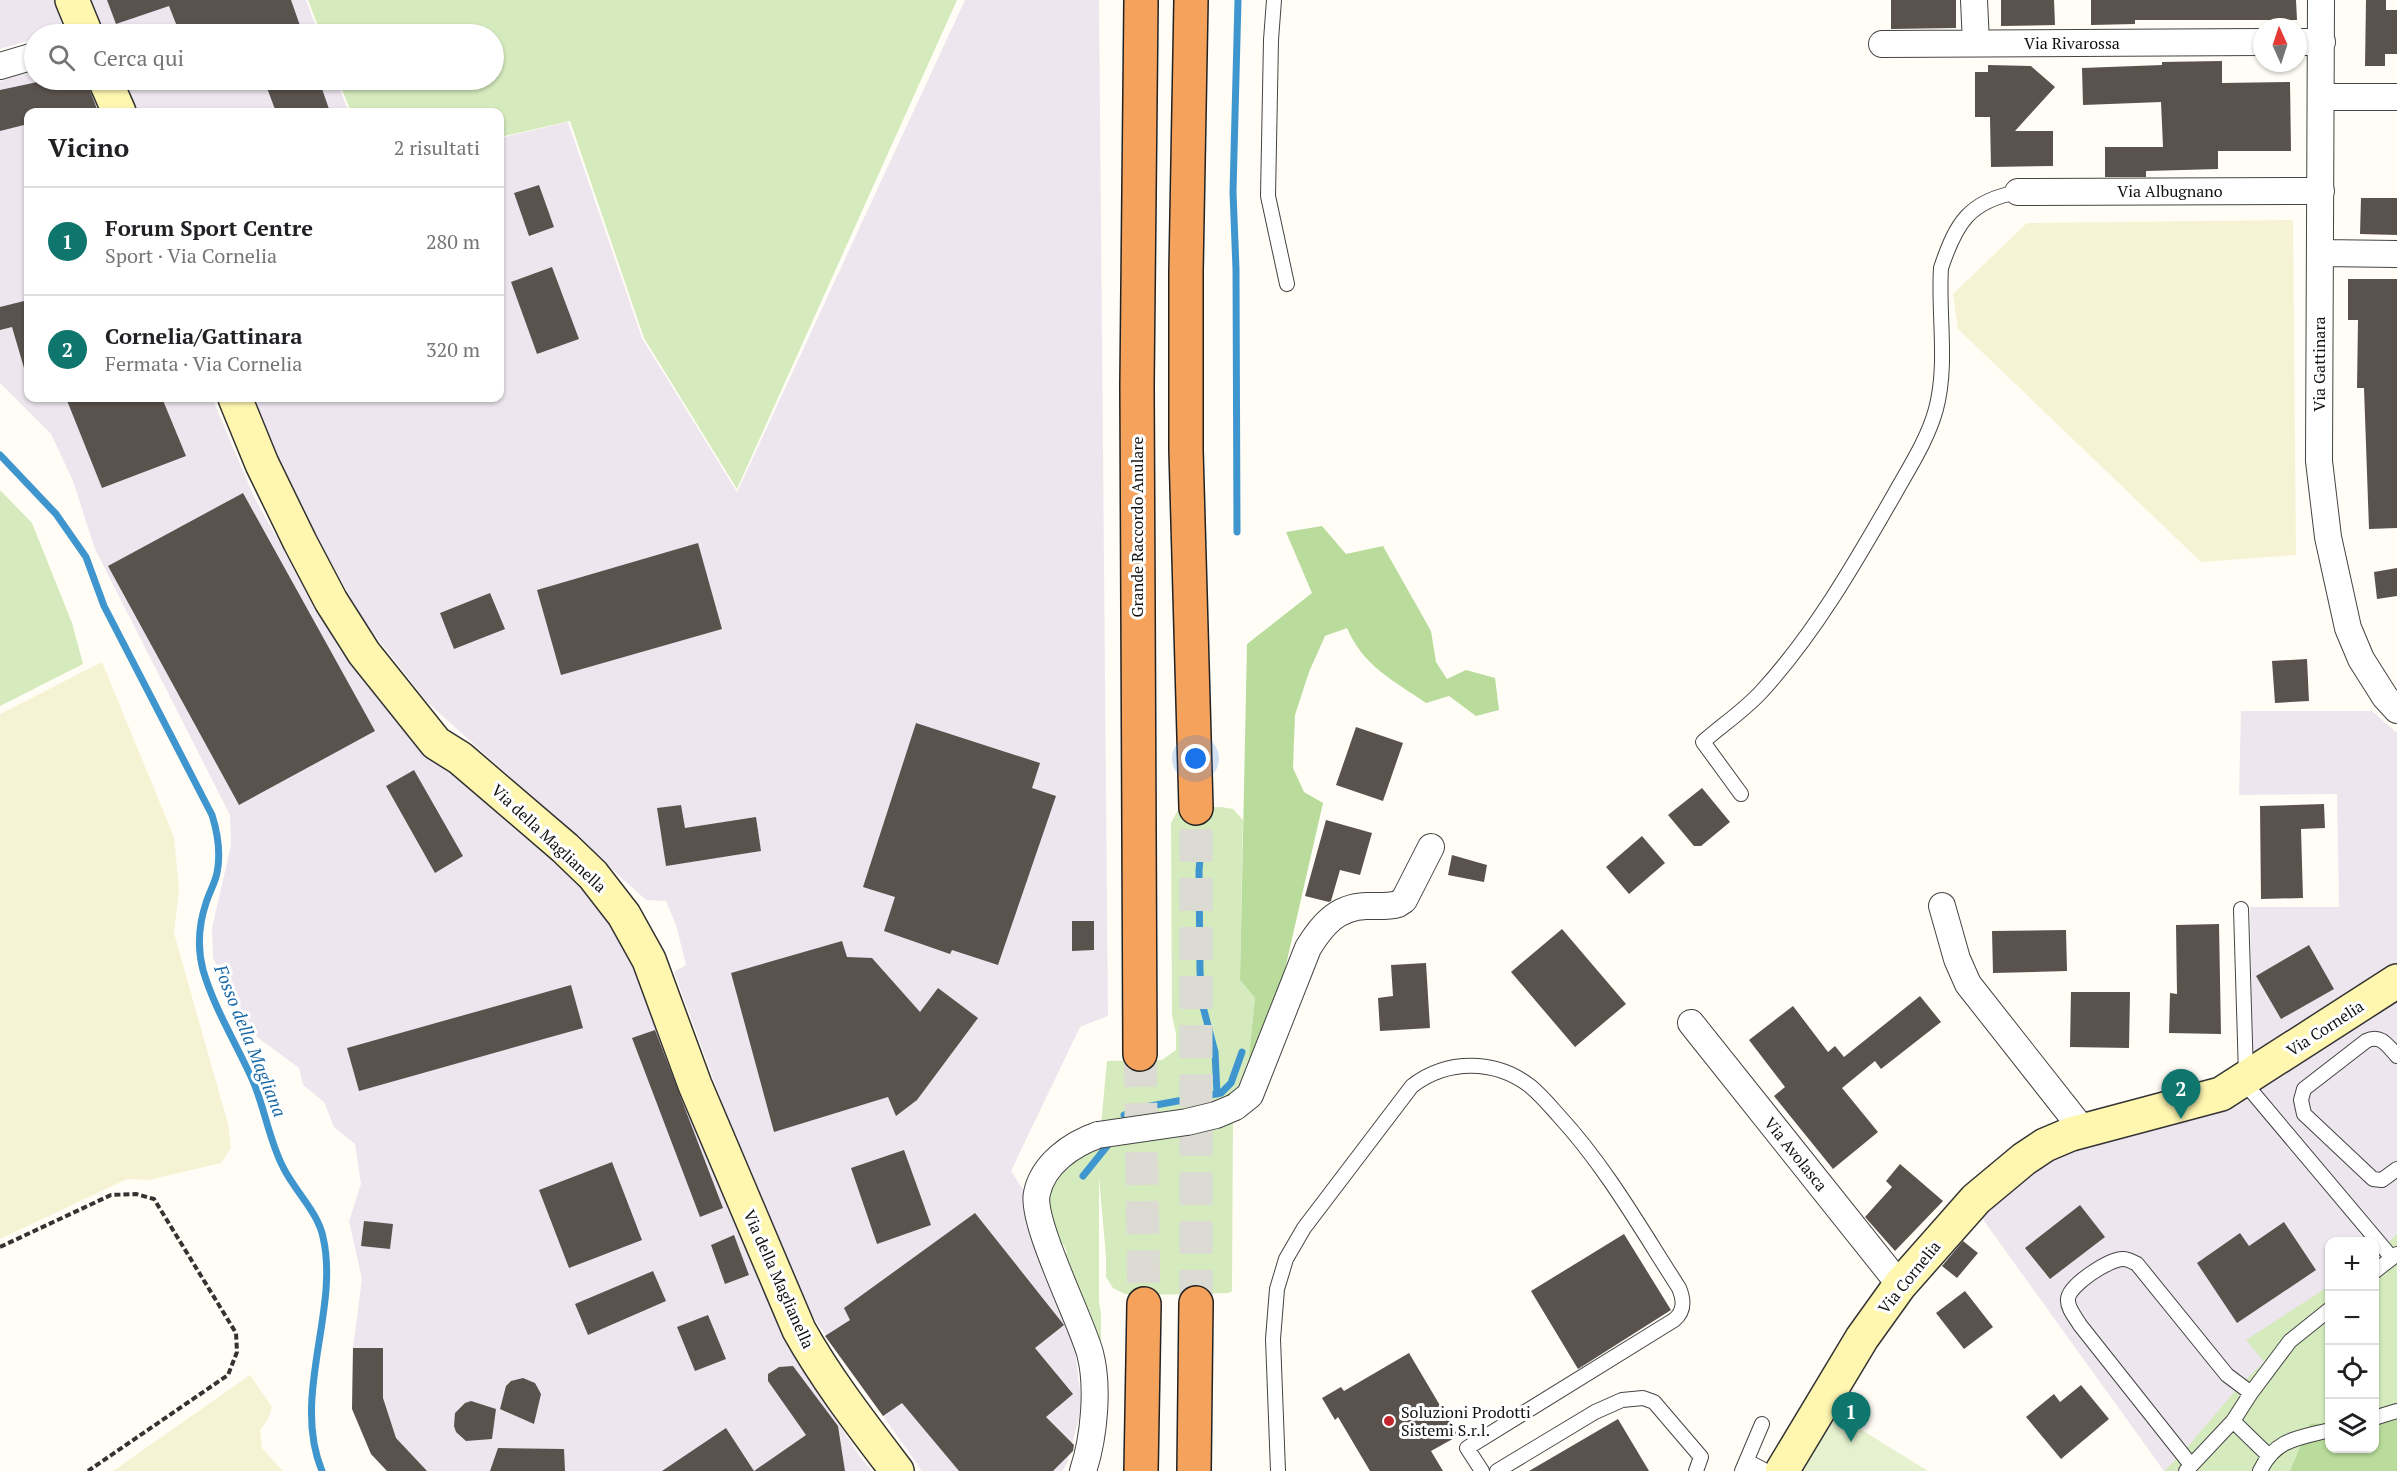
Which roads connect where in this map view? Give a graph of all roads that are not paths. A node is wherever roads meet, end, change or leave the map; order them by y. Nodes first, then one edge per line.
1 (72, 0) edge
2 (1141, 0) edge
3 (1191, 0) edge
4 (1274, 0) edge
5 (1974, 0) edge
6 (2321, 0) edge
7 (82, 24) edge
8 (2253, 42) edge
9 (2310, 42) edge
10 (1976, 43) junction
11 (1882, 44) dead end
12 (24, 59) edge
13 (0, 66) edge
14 (109, 90) edge
15 (2322, 97) junction
16 (2397, 97) edge
17 (117, 108) edge
18 (2321, 191) junction
19 (2019, 192) joint
20 (2321, 253) junction
21 (2397, 254) edge
22 (1287, 284) dead end
23 (237, 402) edge
24 (2397, 710) edge
25 (1741, 794) dead end
26 (1196, 808) tunnel mouth
27 (1431, 847) dead end
28 (1942, 906) dead end
29 (2241, 909) dead end
30 (2397, 981) edge
31 (1691, 1023) dead end
32 (1140, 1054) tunnel mouth
33 (2397, 1056) edge
34 (2245, 1080) junction
35 (2083, 1130) junction
36 (2397, 1169) edge
37 (2395, 1256) edge
38 (2379, 1268) edge
39 (1900, 1285) junction
40 (1144, 1304) tunnel mouth
41 (1196, 1304) tunnel mouth
42 (2325, 1313) edge
43 (2251, 1393) junction
44 (2397, 1411) edge
45 (2379, 1416) edge
46 (2233, 1421) junction
47 (1762, 1424) dead end
48 (2325, 1430) edge
49 (2268, 1455) junction
50 (1744, 1466) edge
51 (2188, 1468) edge
52 (897, 1471) edge
53 (1083, 1471) edge
54 (1142, 1471) edge
55 (1194, 1471) edge
56 (1278, 1471) edge
57 (1482, 1471) edge
58 (1497, 1471) edge
59 (1696, 1471) edge
60 (1766, 1471) edge
61 (1782, 1471) edge
62 (2260, 1471) edge

1 - 7 street
2 - 32 highway, Grande Raccordo Anulare
3 - 26 highway
4 - 22 lane
5 - 10 street
6 - 9 street, Via Gattinara
8 - 10 street, Via Rivarossa
9 - 15 street, Via Gattinara
10 - 11 street, Via Rivarossa
12 - 13 street
14 - 17 street
15 - 16 street
15 - 18 street, Via Gattinara
18 - 19 street, Via Albugnano
18 - 20 street, Via Gattinara
19 - 25 lane
20 - 21 street
20 - 24 street, Via Gattinara
23 - 52 street, Via della Maglianella
27 - 53 street, bridge
28 - 35 street
29 - 34 lane
30 - 34 street, Via Cornelia
31 - 39 street, Via Avolasca
33 - 36 lane
34 - 35 street, Via Cornelia
34 - 37 lane
35 - 39 street, Via Cornelia
37 - 38 lane
39 - 61 street, Via Cornelia
40 - 54 highway
41 - 55 highway
42 - 43 lane
43 - 46 lane
43 - 51 lane
44 - 45 lane
46 - 49 lane
46 - 51 lane
47 - 50 lane
48 - 49 lane
49 - 62 lane
50 - 60 lane
56 - 57 lane
58 - 59 lane

